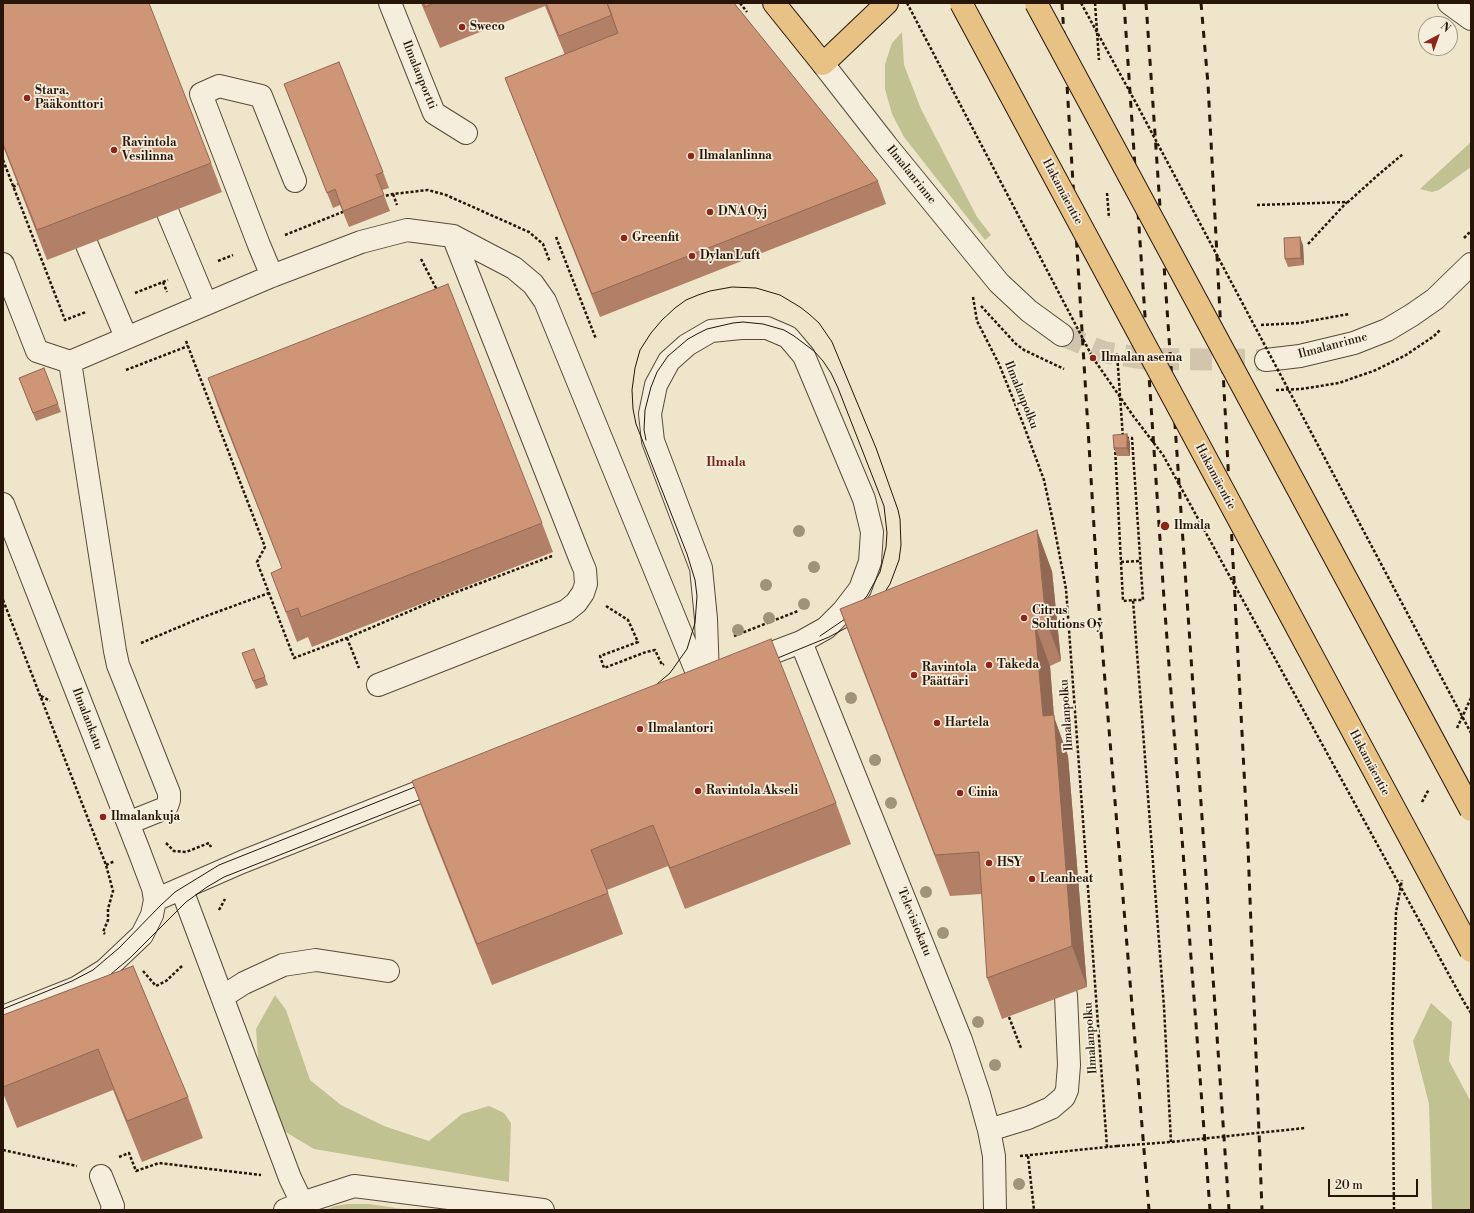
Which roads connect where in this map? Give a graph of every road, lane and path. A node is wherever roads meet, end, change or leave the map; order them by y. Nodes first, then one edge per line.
1 (390, 3) edge
2 (774, 3) edge
3 (887, 3) edge
4 (907, 3) edge
5 (961, 3) edge
6 (1036, 3) edge
7 (1081, 3) edge
8 (1095, 3) edge
9 (1449, 3) edge
10 (1471, 19) edge
11 (823, 64) junction
12 (1099, 66) dead end
13 (466, 133) dead end
14 (1403, 154) dead end
15 (3, 160) edge
16 (295, 181) dead end
17 (18, 184) edge
18 (13, 186) junction
19 (1107, 193) dead end
20 (377, 199) edge
21 (1348, 202) junction
22 (1257, 205) dead end
23 (350, 209) edge
24 (168, 213) dead end
25 (1109, 225) dead end
26 (1471, 231) edge
27 (453, 236) junction
28 (556, 237) dead end
29 (1460, 242) dead end
30 (87, 244) dead end
31 (1308, 244) dead end
32 (258, 245) junction
33 (3, 264) edge
34 (1471, 264) edge
35 (551, 266) dead end
36 (193, 270) junction
37 (272, 276) junction
38 (163, 282) junction
39 (973, 297) dead end
40 (110, 302) junction
41 (206, 304) junction
42 (1350, 314) dead end
43 (176, 316) junction
44 (1261, 325) dead end
45 (1062, 335) tunnel mouth
46 (126, 337) junction
47 (596, 339) dead end
48 (188, 346) junction
49 (1117, 351) dead end
50 (1266, 360) tunnel mouth
51 (70, 362) junction
52 (126, 370) dead end
53 (1118, 438) edge
54 (1123, 438) junction
55 (1123, 442) edge
56 (1114, 446) edge
57 (3, 504) edge
58 (558, 554) dead end
59 (1141, 561) junction
60 (1121, 562) junction
61 (269, 593) junction
62 (3, 600) edge
63 (1133, 600) junction
64 (638, 642) dead end
65 (801, 642) junction
66 (140, 643) dead end
67 (662, 665) dead end
68 (704, 679) junction
69 (378, 685) dead end
70 (679, 688) edge
71 (40, 695) junction
72 (1471, 698) edge
73 (53, 703) dead end
74 (1454, 733) dead end
75 (1471, 733) edge
76 (464, 774) edge
77 (1431, 783) dead end
78 (1421, 804) dead end
79 (1471, 810) edge
80 (128, 823) junction
81 (1404, 873) dead end
82 (182, 890) junction
83 (155, 900) junction
84 (103, 932) dead end
85 (1471, 951) edge
86 (388, 971) dead end
87 (1066, 995) dead end
88 (222, 996) junction
89 (1471, 1013) edge
90 (1009, 1016) dead end
91 (3, 1017) edge
92 (1021, 1048) dead end
93 (1305, 1128) dead end
94 (989, 1130) junction
95 (1171, 1142) junction
96 (1107, 1147) junction
97 (3, 1150) edge
98 (116, 1158) dead end
99 (92, 1172) joint
100 (290, 1178) junction
101 (293, 1207) edge
102 (112, 1210) edge
103 (543, 1210) edge
104 (995, 1210) edge
105 (1034, 1210) edge
106 (1394, 1210) edge

1 - 13 street, Ilmalanportti
2 - 11 main road, Ilmalanrinne
3 - 11 main road
4 - 89 path, bridge
5 - 85 main road, Hakamäentie, bridge
6 - 79 main road, bridge
7 - 75 path, bridge
8 - 12 path
9 - 10 street
11 - 45 street, Ilmalanrinne
14 - 21 path
15 - 18 path
16 - 32 street
17 - 18 path
18 - 40 path
19 - 25 path
20 - 35 path
21 - 22 path
21 - 31 path
23 - 32 path
24 - 36 street
26 - 29 path
27 - 37 street
27 - 68 street
27 - 69 street
28 - 47 path
30 - 40 street
32 - 36 path
32 - 37 street
33 - 51 street
34 - 50 street, Ilmalanrinne
36 - 38 path
36 - 41 street
37 - 41 street
38 - 40 path
38 - 43 path
39 - 96 path, Ilmalanpolku
40 - 46 street
41 - 43 street
42 - 44 path
43 - 46 street
43 - 48 path
46 - 51 street
48 - 52 path
48 - 61 path
49 - 54 path
51 - 80 street
53 - 54 path
54 - 55 path
54 - 59 path
56 - 60 path
57 - 80 street, Ilmalankatu
58 - 61 path
59 - 60 path
59 - 63 path
60 - 63 path
61 - 66 path
62 - 71 path
63 - 95 path
64 - 67 path
65 - 68 street
65 - 68 street
65 - 94 street, Televisiokatu
68 - 70 street
71 - 73 path
71 - 84 path
72 - 74 path
76 - 82 street
77 - 78 path
80 - 83 street, Ilmalankatu
81 - 106 path
82 - 83 street
82 - 88 street
83 - 91 street, Ilmalankatu
86 - 88 street
87 - 94 street
88 - 100 street
90 - 92 path
93 - 95 path, bridge
94 - 104 street, Televisiokatu
95 - 96 path, bridge
96 - 105 path
97 - 99 path
98 - 100 path
99 - 102 street
100 - 101 street
101 - 103 street

